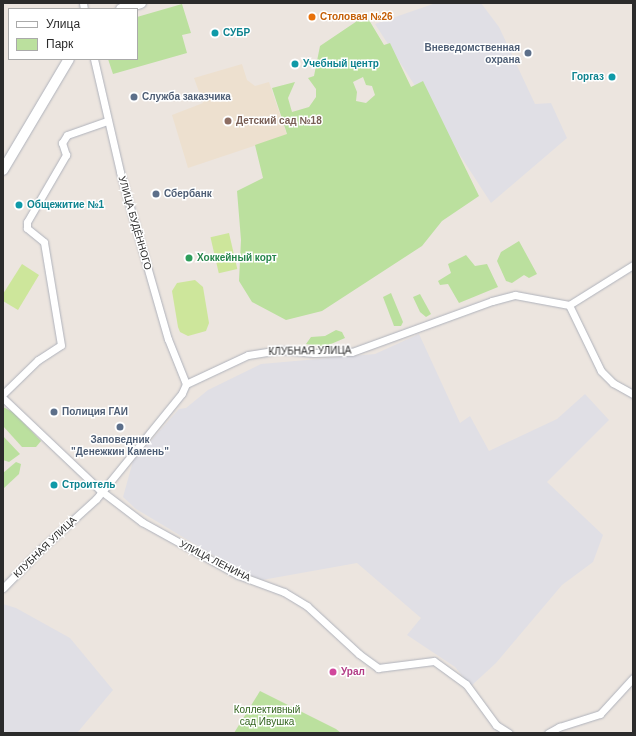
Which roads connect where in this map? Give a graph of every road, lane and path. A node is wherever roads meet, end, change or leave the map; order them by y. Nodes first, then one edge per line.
1 (141, 3) edge
2 (124, 8) edge
3 (68, 60) edge
4 (94, 60) edge
5 (107, 121) junction
6 (3, 170) edge
7 (633, 265) edge
8 (569, 305) junction
9 (186, 384) junction
10 (3, 394) edge
11 (633, 394) edge
12 (3, 398) edge
13 (100, 490) junction
14 (3, 588) edge
15 (633, 678) edge
16 (509, 733) edge
17 (548, 733) edge

1 - 2 main road
3 - 6 main road
4 - 5 street, УЛИЦА БУДЁННОГО
5 - 9 street, УЛИЦА БУДЁННОГО
5 - 10 street
7 - 8 street
8 - 9 street, КЛУБНАЯ УЛИЦА
8 - 11 street
9 - 13 street, КЛУБНАЯ УЛИЦА
12 - 13 street, УЛИЦА ЛЕНИНА
13 - 14 street, КЛУБНАЯ УЛИЦА
13 - 16 street, УЛИЦА ЛЕНИНА
15 - 17 street

